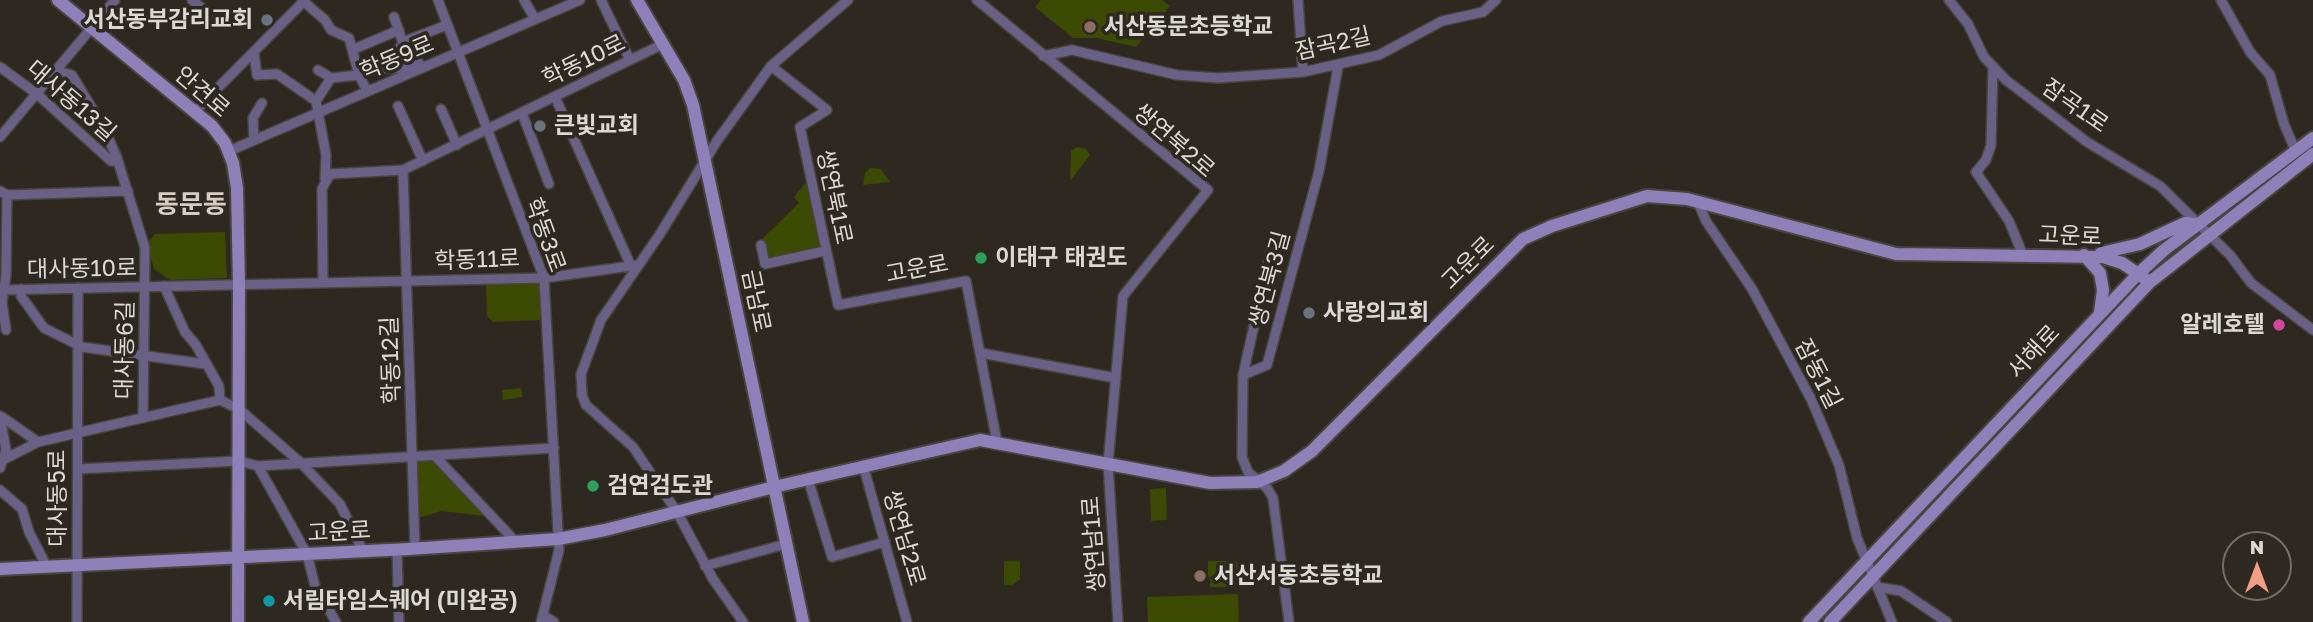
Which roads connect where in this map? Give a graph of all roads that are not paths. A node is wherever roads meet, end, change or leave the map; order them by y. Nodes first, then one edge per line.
1 (58, 0) edge
2 (115, 0) edge
3 (192, 0) edge
4 (438, 0) edge
5 (524, 0) edge
6 (580, 0) edge
7 (601, 0) edge
8 (637, 0) edge
9 (848, 0) edge
10 (977, 0) edge
11 (1298, 0) edge
12 (1496, 0) edge
13 (1949, 0) edge
14 (2221, 0) edge
15 (304, 1) edge
16 (72, 6) edge
17 (212, 16) dead end
18 (394, 17) dead end
19 (535, 19) junction
20 (447, 25) junction
21 (92, 28) junction
22 (399, 30) junction
23 (403, 42) junction
24 (663, 44) junction
25 (354, 49) junction
26 (254, 53) junction
27 (457, 53) junction
28 (1043, 57) junction
29 (630, 60) junction
30 (771, 66) junction
31 (1993, 66) junction
32 (0, 67) edge
33 (1338, 67) junction
34 (318, 70) dead end
35 (57, 71) junction
36 (407, 71) junction
37 (359, 72) junction
38 (1303, 72) junction
39 (331, 78) junction
40 (367, 91) junction
41 (37, 94) junction
42 (555, 97) junction
43 (316, 101) junction
44 (262, 103) dead end
45 (398, 106) dead end
46 (441, 109) dead end
47 (194, 112) junction
48 (318, 113) junction
49 (522, 113) junction
50 (486, 131) junction
51 (0, 136) edge
52 (2313, 138) edge
53 (254, 140) junction
54 (457, 145) junction
55 (229, 151) junction
56 (2296, 152) junction
57 (2313, 153) edge
58 (704, 158) junction
59 (118, 160) junction
60 (423, 161) junction
61 (403, 170) junction
62 (326, 178) junction
63 (549, 184) dead end
64 (128, 191) junction
65 (4, 193) edge
66 (1698, 202) junction
67 (2198, 224) junction
68 (2208, 235) junction
69 (761, 245) dead end
70 (825, 251) junction
71 (1270, 254) dead end
72 (2023, 255) junction
73 (2083, 255) junction
74 (0, 265) edge
75 (634, 265) junction
76 (2138, 274) junction
77 (6, 275) junction
78 (544, 278) junction
79 (405, 281) junction
80 (2150, 282) junction
81 (323, 283) junction
82 (239, 285) junction
83 (164, 286) junction
84 (145, 287) junction
85 (78, 288) junction
86 (21, 289) junction
87 (3, 290) edge
88 (838, 305) joint
89 (2100, 312) junction
90 (6, 330) dead end
91 (2313, 330) edge
92 (78, 345) junction
93 (981, 353) junction
94 (144, 356) junction
95 (205, 364) junction
96 (1243, 375) junction
97 (1116, 378) junction
98 (220, 400) junction
99 (239, 409) junction
100 (1, 417) edge
101 (143, 418) junction
102 (78, 431) junction
103 (38, 442) junction
104 (997, 442) junction
105 (554, 448) junction
106 (433, 455) junction
107 (413, 456) junction
108 (239, 461) junction
109 (300, 463) junction
110 (1, 464) edge
111 (1108, 464) junction
112 (863, 465) junction
113 (258, 466) junction
114 (78, 469) junction
115 (808, 479) junction
116 (1259, 481) junction
117 (774, 487) junction
118 (0, 489) edge
119 (677, 512) junction
120 (558, 538) junction
121 (516, 542) junction
122 (885, 542) junction
123 (786, 544) junction
124 (415, 549) junction
125 (397, 550) junction
126 (363, 551) junction
127 (307, 554) junction
128 (238, 558) junction
129 (1866, 561) junction
130 (77, 566) junction
131 (705, 566) junction
132 (47, 567) junction
133 (0, 569) edge
134 (1875, 582) junction
135 (542, 619) edge
136 (77, 622) edge
137 (238, 622) edge
138 (336, 622) edge
139 (399, 622) edge
140 (554, 622) edge
141 (743, 622) edge
142 (803, 622) edge
143 (907, 622) edge
144 (1118, 622) edge
145 (1289, 622) edge
146 (1809, 622) edge
147 (1830, 622) edge
148 (1892, 622) edge
149 (1947, 622) edge

1 - 16 street, 안견로
2 - 21 street
3 - 17 street
4 - 20 street, 학동3로
5 - 19 street
6 - 19 street, 학동9로
7 - 29 street
8 - 24 street, 금남로
9 - 30 street
10 - 28 street, 쌍연북2로
11 - 38 street
12 - 33 street, 잠곡2길
13 - 31 street, 잠곡1로
14 - 56 street
15 - 25 street
15 - 26 street
16 - 21 street, 안견로
18 - 22 street
19 - 27 street, 학동9로
20 - 23 street
20 - 27 street, 학동3로
21 - 35 street
21 - 47 street, 안견로
22 - 23 street
22 - 25 street
23 - 36 street
24 - 29 street, 학동10로
24 - 58 street, 금남로
25 - 37 street
26 - 43 street
26 - 47 street
27 - 36 street, 학동9로
27 - 50 street, 학동3로
28 - 38 street, 잠곡2길
28 - 97 street, 쌍연북2로
29 - 42 street, 학동10로
30 - 58 street
30 - 70 street, 쌍연북1로
31 - 67 street, 잠곡1로
31 - 72 street, 고운로
32 - 41 street, 대사동13길
33 - 38 street, 잠곡2길
33 - 96 street, 쌍연북3길
34 - 39 street
35 - 41 street
35 - 59 street, 대사동13길
36 - 37 street
36 - 40 street, 학동9로
37 - 39 street
37 - 40 street
39 - 43 street
40 - 48 street, 학동9로
41 - 51 street
41 - 59 street, 대사동13길
42 - 49 street, 학동10로
42 - 75 street
43 - 48 street
44 - 53 street
45 - 60 street
46 - 54 street
47 - 55 street, 안견로
48 - 53 street, 학동9로
48 - 62 street
49 - 50 street, 학동10로
49 - 63 street
50 - 54 street, 학동10로
50 - 78 street, 학동3로
52 - 56 street, 서해로
53 - 55 street, 학동9로
54 - 60 street, 학동10로
55 - 82 street, 안견로
56 - 67 street, 서해로
57 - 68 street, 서해로
58 - 75 street
58 - 117 street, 금남로
59 - 64 street, 대사동13길
60 - 61 street, 학동10로
61 - 62 street, 학동10로
61 - 79 street, 학동12길
62 - 81 street
64 - 65 street
64 - 84 street, 대사동13길
65 - 77 street, 대사동10로
66 - 72 street, 고운로
66 - 116 street, 고운로
66 - 129 street, 잠동1길
67 - 68 street, 잠곡1로
67 - 73 street
67 - 76 street, 서해로
68 - 80 street, 서해로
68 - 91 street, 잠곡1로
69 - 70 street
70 - 88 street, 쌍연북1로
71 - 96 street
72 - 73 street, 고운로
73 - 76 street, 고운로
73 - 89 street
74 - 77 street
75 - 78 street, 학동11로
75 - 119 street
76 - 80 street, 고운로
76 - 89 street, 서해로
77 - 87 street
78 - 79 street, 학동11로
78 - 105 street, 학동3로
79 - 81 street, 학동11로
79 - 107 street, 학동12길
80 - 134 street, 서해로
81 - 82 street, 학동11로
82 - 83 street, 대사동10로
82 - 99 street, 안견로
83 - 84 street, 대사동10로
83 - 95 street, 대사동10로
84 - 85 street, 대사동10로
84 - 94 street, 대사동6길
85 - 86 street, 대사동10로
85 - 92 street, 대사동5로
86 - 87 street, 대사동10로
86 - 92 street
87 - 90 street
88 - 93 street, 고운로
89 - 129 street, 서해로
92 - 94 street
92 - 102 street, 대사동5로
93 - 97 street
93 - 104 street, 고운로
94 - 95 street
94 - 101 street, 대사동6길
95 - 98 street, 대사동10로
96 - 116 street
97 - 111 street, 쌍연남1로
98 - 99 street
98 - 101 street, 대사동6길
99 - 108 street, 안견로
99 - 109 street
100 - 103 street
100 - 110 street
101 - 102 street, 대사동5로
102 - 103 street
102 - 114 street, 대사동5로
103 - 110 street
104 - 111 street, 고운로
104 - 112 street, 고운로
105 - 106 street
105 - 120 street, 학동3로
106 - 107 street
106 - 121 street
107 - 109 street
107 - 124 street, 학동12길
108 - 113 street
108 - 114 street
108 - 128 street, 안견로
109 - 113 street
109 - 126 street
111 - 116 street, 고운로
111 - 144 street, 쌍연남1로
112 - 115 street, 고운로
112 - 122 street, 쌍연남2로
113 - 127 street
114 - 130 street, 대사동5로
115 - 117 street, 고운로
115 - 122 street
116 - 145 street
117 - 119 street, 고운로
117 - 123 street, 금남로
118 - 132 street
119 - 120 street, 고운로
119 - 131 street
120 - 121 street, 고운로
120 - 135 street, 학동3로
121 - 124 street, 고운로
122 - 143 street, 쌍연남2로
123 - 131 street
123 - 142 street, 금남로
124 - 125 street, 고운로
125 - 126 street, 고운로
125 - 139 street
126 - 127 street, 고운로
127 - 128 street, 고운로
127 - 138 street
128 - 130 street, 고운로
128 - 137 street, 안견로
129 - 134 street, 잠동1길
129 - 146 street, 서해로
130 - 132 street, 고운로
130 - 136 street, 대사동5로
131 - 141 street
132 - 133 street, 고운로
134 - 147 street, 서해로
134 - 148 street, 잠동1길
134 - 149 street
135 - 140 street

